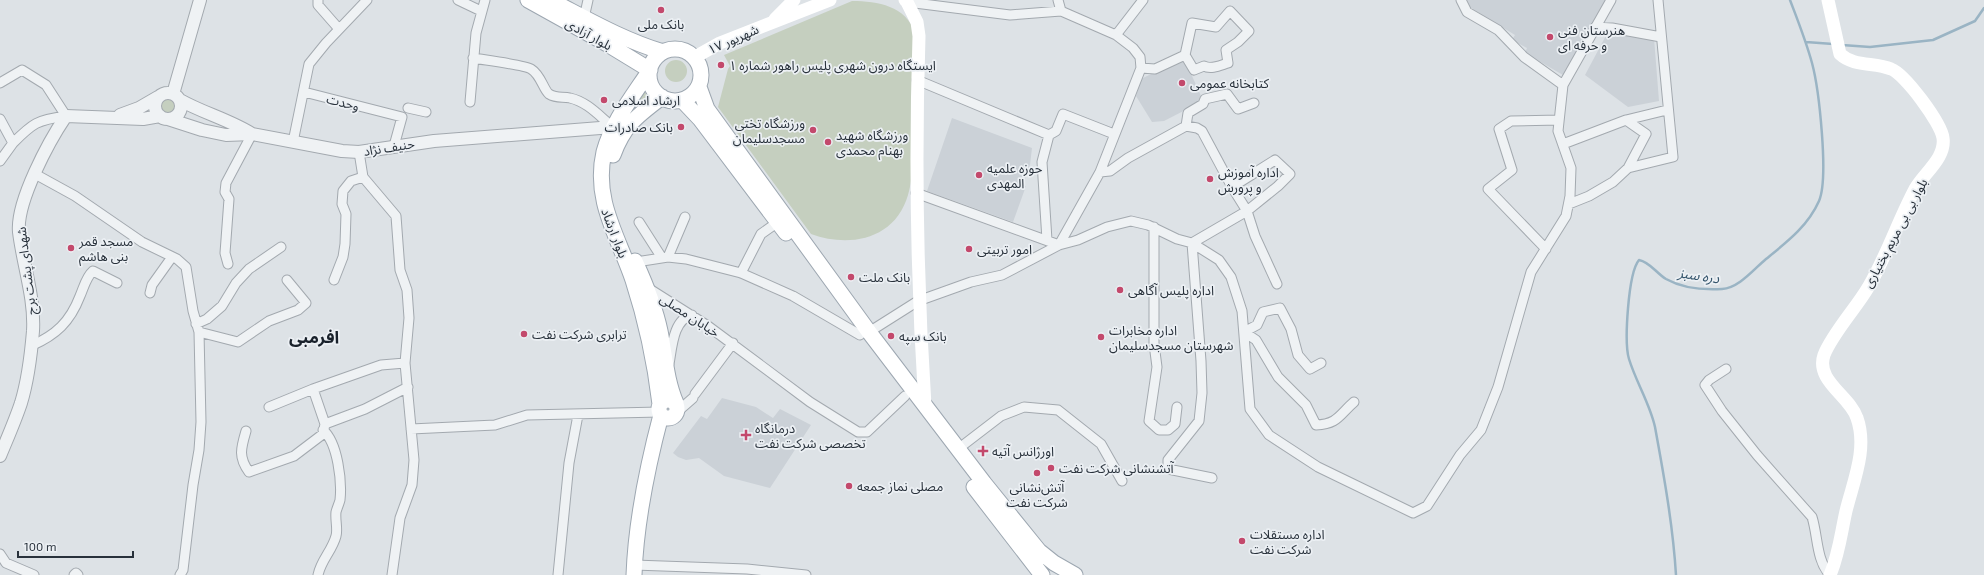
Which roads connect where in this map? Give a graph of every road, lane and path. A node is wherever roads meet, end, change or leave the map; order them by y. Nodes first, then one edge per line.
1 (200, 0) edge
2 (318, 0) edge
3 (367, 0) edge
4 (458, 0) edge
5 (485, 0) edge
6 (528, 0) edge
7 (550, 0) edge
8 (588, 0) edge
9 (830, 0) edge
10 (1058, 0) edge
11 (1143, 0) edge
12 (1461, 0) edge
13 (1611, 0) edge
14 (1658, 0) edge
15 (1828, 0) edge
16 (902, 1) edge
17 (790, 3) edge
18 (481, 11) junction
19 (1061, 11) junction
20 (584, 18) junction
21 (773, 22) junction
22 (1595, 27) junction
23 (338, 29) junction
24 (1116, 35) junction
25 (1661, 37) junction
26 (662, 52) junction
27 (1185, 55) junction
28 (695, 57) junction
29 (473, 58) junction
30 (1141, 68) junction
31 (650, 70) junction
32 (917, 80) junction
33 (0, 83) edge
34 (1563, 85) junction
35 (699, 87) junction
36 (304, 92) junction
37 (158, 97) junction
38 (177, 97) junction
39 (662, 97) junction
40 (682, 100) junction
41 (470, 102) dead end
42 (1254, 103) dead end
43 (408, 108) dead end
44 (1667, 110) junction
45 (426, 112) dead end
46 (66, 116) junction
47 (115, 117) junction
48 (164, 117) junction
49 (0, 119) edge
50 (1559, 120) junction
51 (1626, 120) junction
52 (1186, 126) junction
53 (613, 127) junction
54 (252, 134) junction
55 (1114, 134) junction
56 (1049, 135) junction
57 (294, 142) junction
58 (13, 143) junction
59 (1563, 144) junction
60 (394, 146) junction
61 (359, 152) junction
62 (0, 161) edge
63 (1628, 168) junction
64 (1100, 172) junction
65 (35, 174) junction
66 (363, 177) junction
67 (1232, 188) junction
68 (916, 193) junction
69 (1569, 204) junction
70 (1247, 211) junction
71 (685, 217) dead end
72 (639, 222) dead end
73 (778, 222) junction
74 (1154, 227) junction
75 (1047, 240) junction
76 (1192, 243) junction
77 (1058, 245) junction
78 (281, 247) dead end
79 (1546, 249) junction
80 (172, 257) junction
81 (665, 258) junction
82 (636, 262) junction
83 (228, 264) dead end
84 (741, 273) junction
85 (287, 280) dead end
86 (334, 280) dead end
87 (641, 281) junction
88 (117, 283) dead end
89 (1278, 284) dead end
90 (150, 293) dead end
91 (918, 301) junction
92 (692, 315) junction
93 (198, 328) junction
94 (1244, 332) junction
95 (864, 333) junction
96 (733, 343) junction
97 (31, 346) junction
98 (405, 363) junction
99 (1321, 363) dead end
100 (1726, 369) dead end
101 (667, 373) junction
102 (408, 387) junction
103 (313, 389) junction
104 (905, 396) junction
105 (1354, 402) dead end
106 (269, 406) dead end
107 (925, 406) junction
108 (1177, 407) dead end
109 (667, 411) junction
110 (578, 415) junction
111 (324, 427) junction
112 (411, 429) junction
113 (246, 431) dead end
114 (958, 449) junction
115 (0, 456) edge
116 (1212, 478) dead end
117 (1122, 481) dead end
118 (0, 554) edge
119 (638, 570) edge
120 (747, 572) edge
121 (1046, 572) edge
122 (34, 575) edge
123 (74, 575) edge
124 (78, 575) edge
125 (180, 575) edge
126 (318, 575) edge
127 (392, 575) edge
128 (558, 575) edge
129 (806, 575) edge
130 (1075, 575) edge
131 (1830, 575) edge

1 - 38 street
2 - 23 street
3 - 23 street
4 - 18 street
5 - 18 street
6 - 31 main road, بلوار آزادی
7 - 20 main road, بلوار آزادی
8 - 20 street
9 - 21 main road, ۱۷ شهریور
10 - 19 street
11 - 24 street
12 - 34 street
13 - 22 street
14 - 25 street
15 - 131 main road, بلوار بی بی مریم بختیاری
16 - 19 street
16 - 32 main road
17 - 21 main road
18 - 29 street
19 - 24 street
20 - 26 main road, بلوار آزادی
21 - 28 main road, ۱۷ شهریور
22 - 25 street
22 - 34 street
23 - 36 street
24 - 30 street
25 - 44 street
26 - 28 main road
26 - 31 main road
27 - 27 street
27 - 30 street
28 - 35 main road
29 - 41 street
29 - 53 street
30 - 55 street
31 - 39 main road
31 - 53 main road, بلوار ارشاد
32 - 56 street
32 - 68 main road
33 - 46 street
34 - 50 street
35 - 40 main road
35 - 95 main road
36 - 57 street
36 - 60 street, وحدت
37 - 38 street
37 - 47 street
37 - 48 street
38 - 48 street
38 - 54 street
39 - 40 main road
39 - 82 main road, بلوار ارشاد
40 - 73 main road
42 - 52 street
43 - 45 street
44 - 51 street
44 - 63 street
46 - 47 street
46 - 58 street
46 - 65 street, شهدای پشت برج
47 - 48 street
48 - 54 street, حنیف نژاد
49 - 58 street
50 - 59 street
50 - 79 street
51 - 59 street
51 - 63 street
52 - 64 street
52 - 67 street
53 - 60 street, حنیف نژاد
53 - 87 main road, بلوار ارشاد
54 - 57 street, حنیف نژاد
54 - 83 street
55 - 56 street
55 - 64 street
56 - 75 street
57 - 61 street, حنیف نژاد
58 - 62 street
59 - 69 street
60 - 61 street, حنیف نژاد
61 - 66 street
63 - 69 street
64 - 77 street
65 - 80 street
65 - 97 street, شهدای پشت برج
66 - 86 street
66 - 98 street
67 - 70 street
67 - 70 street
68 - 75 street
68 - 91 main road
69 - 79 street
70 - 76 street
70 - 89 street
71 - 81 street
72 - 81 street
73 - 84 street
73 - 95 main road
74 - 76 street
74 - 77 street
74 - 108 street
75 - 77 street
76 - 94 street
76 - 116 street
77 - 91 street
78 - 93 street
79 - 94 street
80 - 90 street
80 - 93 street
81 - 82 street
81 - 84 street
82 - 87 main road, بلوار ارشاد
84 - 95 street
85 - 93 street
87 - 92 street, خیابان مصلی
87 - 101 main road, بلوار ارشاد
87 - 109 main road, بلوار ارشاد
88 - 97 street
91 - 95 street
91 - 107 main road
92 - 96 street, خیابان مصلی
92 - 101 street
93 - 125 street
94 - 99 street
94 - 105 street
95 - 104 main road
95 - 107 main road
96 - 104 street, خیابان مصلی
96 - 109 street
97 - 115 street, شهدای پشت برج
98 - 102 street
98 - 103 street
100 - 131 street
101 - 109 main road, بلوار ارشاد
102 - 111 street
102 - 112 street
103 - 106 street
103 - 111 street
104 - 121 main road
107 - 114 main road
109 - 110 street
109 - 119 main road
110 - 112 street
110 - 128 street
111 - 113 street
111 - 126 street
112 - 127 street
114 - 117 street
114 - 121 main road
118 - 122 street
119 - 120 street
120 - 129 street
121 - 130 main road
123 - 124 street

